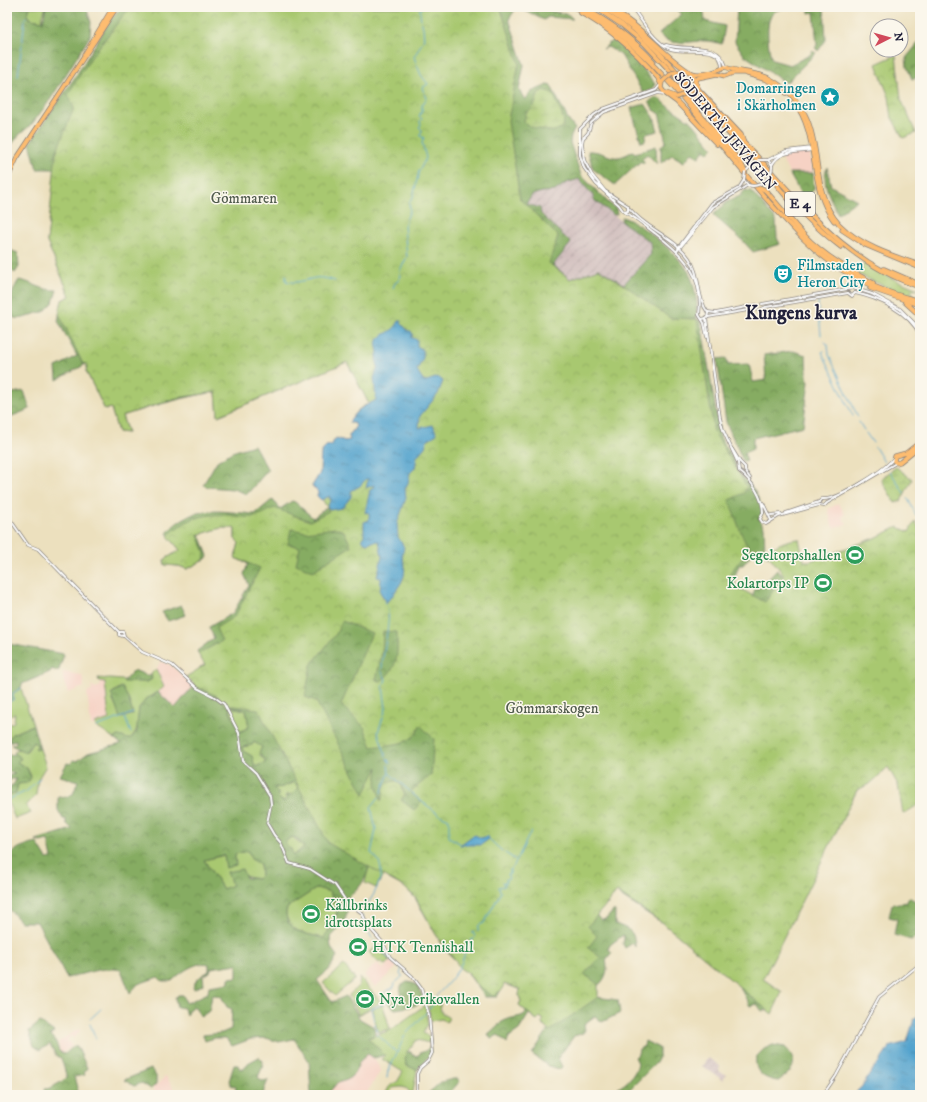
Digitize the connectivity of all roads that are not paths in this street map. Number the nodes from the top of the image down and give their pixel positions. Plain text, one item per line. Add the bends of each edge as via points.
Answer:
1 (113, 7) edge
2 (117, 7) edge
3 (568, 7) edge
4 (574, 7) edge
5 (581, 7) edge
6 (595, 7) edge
7 (603, 7) edge
8 (632, 7) edge
9 (105, 25) junction
10 (100, 27) junction
11 (94, 42) junction
12 (84, 56) junction
13 (724, 68) junction
14 (690, 73) junction
15 (722, 75) junction
16 (728, 75) junction
17 (662, 83) junction
18 (695, 84) junction
19 (783, 89) junction
20 (666, 94) junction
21 (584, 126) junction
22 (589, 130) junction
23 (581, 132) junction
24 (585, 135) junction
25 (811, 137) junction
26 (743, 145) junction
27 (807, 149) junction
28 (814, 149) junction
29 (758, 160) junction
30 (768, 160) junction
31 (772, 165) junction
32 (743, 171) junction
33 (771, 174) junction
34 (7, 180) edge
35 (744, 181) junction
36 (748, 185) junction
37 (757, 186) junction
38 (625, 205) junction
39 (629, 208) junction
40 (621, 209) junction
41 (626, 213) junction
42 (834, 238) junction
43 (679, 248) junction
44 (677, 251) junction
45 (862, 259) junction
46 (920, 266) edge
47 (854, 276) junction
48 (920, 286) edge
49 (849, 290) junction
50 (855, 292) junction
51 (892, 293) junction
52 (848, 294) junction
53 (903, 300) junction
54 (920, 301) edge
55 (762, 304) junction
56 (756, 305) junction
57 (920, 305) edge
58 (763, 308) junction
59 (757, 309) junction
60 (701, 311) junction
61 (707, 311) junction
62 (916, 312) dead end
63 (707, 318) junction
64 (702, 319) junction
65 (920, 329) edge
66 (920, 335) edge
67 (708, 342) junction
68 (728, 442) junction
69 (920, 442) edge
70 (920, 446) edge
71 (899, 455) junction
72 (894, 461) junction
73 (901, 461) junction
74 (742, 465) junction
75 (738, 468) junction
76 (744, 472) junction
77 (825, 500) junction
78 (827, 503) junction
79 (820, 504) junction
80 (763, 513) junction
81 (769, 514) junction
82 (7, 515) edge
83 (771, 520) junction
84 (920, 964) edge
85 (417, 1095) edge
86 (823, 1095) edge

1 - 10 main road
2 - 9 main road
3 - 17 highway via 612,32
4 - 32 highway, SÖDERTÄLJEVÄGEN / E 4 via 609,26 640,52
5 - 32 highway via 602,18 636,43 742,162
6 - 26 highway via 644,43
7 - 14 highway via 638,28
7 - 26 highway, SÖDERTÄLJEVÄGEN / E 4 via 650,43
8 - 13 street via 663,44 676,48 715,51 722,56
9 - 10 main road
9 - 11 main road
10 - 11 main road via 101,30
10 - 12 main road
11 - 12 main road
12 - 34 main road via 17,158
13 - 14 main road
13 - 15 main road
13 - 16 main road via 729,71
13 - 19 main road via 762,75
14 - 17 main road, bridge via 672,73
14 - 18 main road
15 - 16 main road
15 - 18 main road via 698,78
16 - 19 main road via 736,72 753,75
17 - 20 main road via 662,91
17 - 21 street via 656,90 603,109
18 - 20 main road, bridge via 689,92 677,97
18 - 26 highway via 740,135
19 - 25 main road via 801,112
19 - 28 main road via 806,115 812,130
20 - 22 street via 658,93 609,109 593,120
20 - 32 highway via 677,102
21 - 22 street
21 - 23 street via 580,129
22 - 24 street
23 - 24 street
23 - 40 street via 580,155 584,168
24 - 38 street via 582,149 586,167 605,191
25 - 27 street
25 - 28 main road
26 - 29 highway via 752,157
26 - 42 highway, SÖDERTÄLJEVÄGEN / E 4
27 - 28 street
27 - 30 street via 786,151
28 - 31 street via 787,153 775,159
28 - 46 main road via 821,197 834,219 847,234 859,242
29 - 30 street, bridge
29 - 32 street
30 - 31 street
31 - 33 street, bridge
32 - 35 street, bridge
32 - 47 highway, SÖDERTÄLJEVÄGEN / E 4 via 804,239 832,263
33 - 37 street, bridge via 766,181
33 - 45 highway via 790,199 828,237 853,256
35 - 36 street, bridge
35 - 43 street via 739,188 712,203
36 - 37 street, bridge
36 - 43 street via 713,206
37 - 51 highway via 765,190 802,233 824,253 851,272
38 - 39 street
38 - 40 street
39 - 41 street
39 - 43 street
40 - 41 street
41 - 44 street
42 - 45 highway, SÖDERTÄLJEVÄGEN / E 4
42 - 48 highway via 883,269
43 - 44 street
43 - 61 street via 695,269
44 - 60 street via 688,262 695,276
45 - 48 highway, SÖDERTÄLJEVÄGEN / E 4 via 891,276
47 - 51 highway, SÖDERTÄLJEVÄGEN / E 4
47 - 53 highway via 871,288
49 - 50 street via 853,288
49 - 52 street
49 - 55 street
50 - 52 street via 852,296
50 - 65 street via 872,294 900,309
50 - 66 street via 894,308
51 - 54 highway, SÖDERTÄLJEVÄGEN / E 4
52 - 58 street
53 - 57 highway
53 - 62 highway
55 - 56 street
55 - 58 street
56 - 59 street
56 - 61 street via 716,313
58 - 59 street
59 - 63 street
60 - 61 street
60 - 64 street via 699,315
61 - 63 street
63 - 64 street
63 - 67 street
64 - 67 street
67 - 68 street via 720,418
68 - 74 street
68 - 75 street
69 - 71 main road
70 - 73 main road
71 - 72 main road via 895,456
71 - 73 main road
72 - 73 main road
72 - 77 street via 850,489
72 - 78 street
74 - 75 street
74 - 76 street via 745,468
75 - 76 street
76 - 80 street via 759,497
76 - 81 street via 756,487
77 - 78 street
77 - 79 street via 822,499
78 - 79 street via 824,506
79 - 81 street via 778,515
79 - 83 street
80 - 81 street
80 - 83 street via 760,516 762,522 768,523
81 - 83 street
82 - 85 street via 28,545 37,548 119,632 119,635 124,636 142,652 172,665 197,688 222,702 239,733 243,761 256,773 270,796 268,823 274,836 281,843 288,862 310,869 333,884 346,901 362,914 390,957 418,983 424,994 429,1014 432,1052 428,1061 418,1071
84 - 86 street via 879,997

